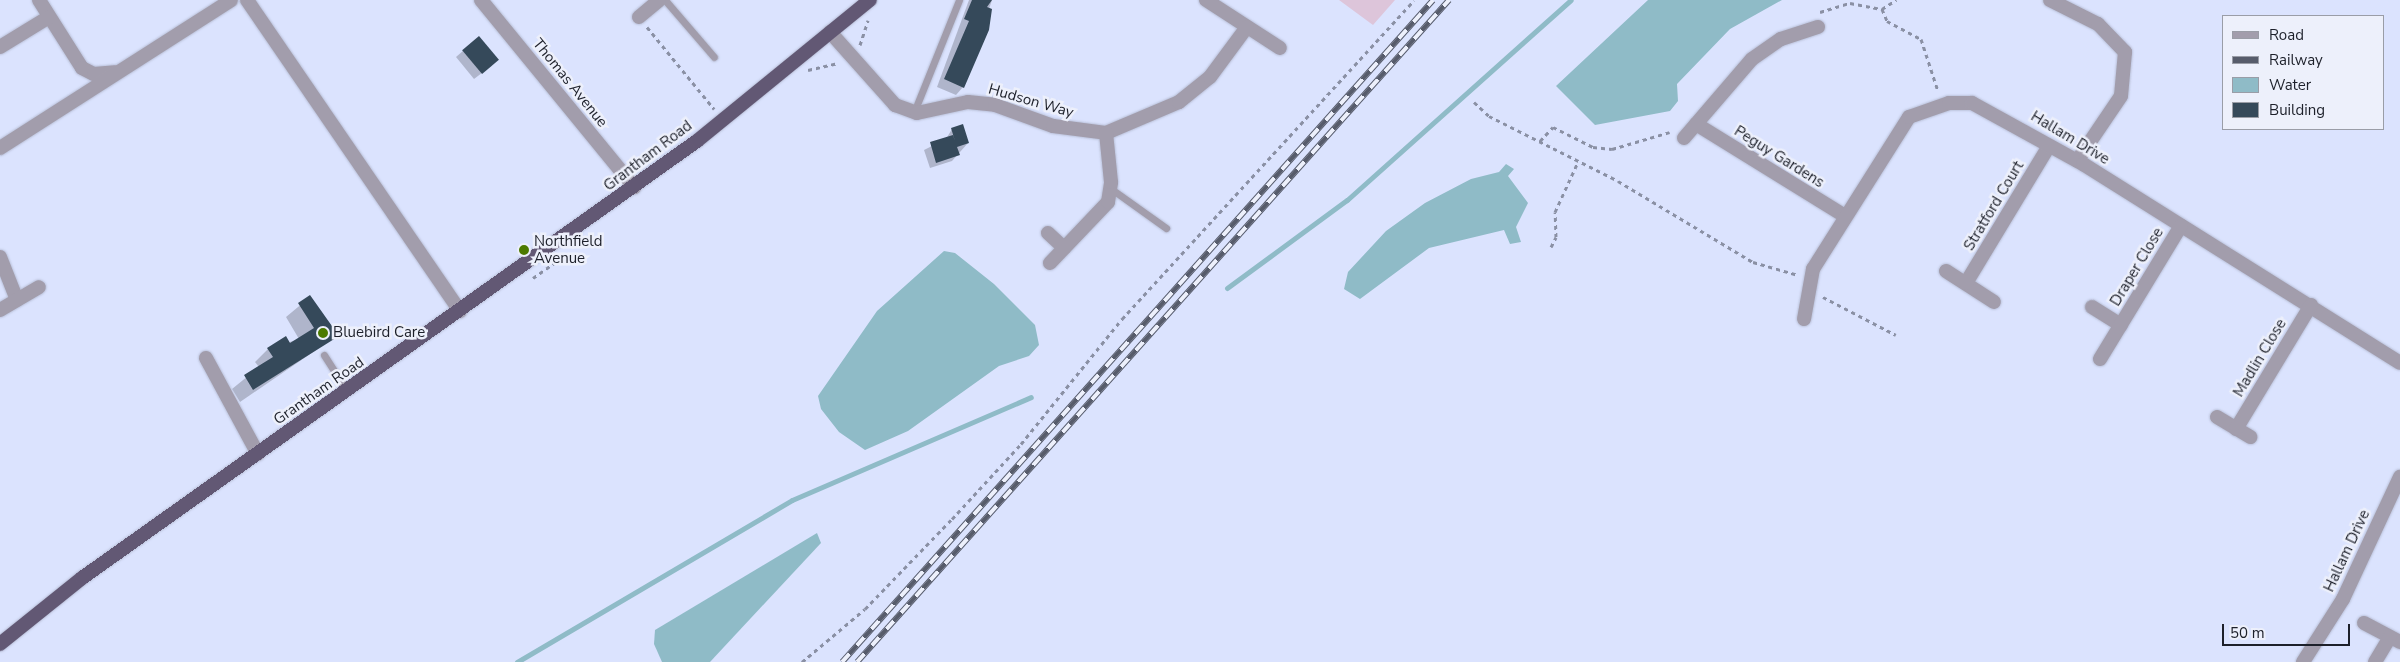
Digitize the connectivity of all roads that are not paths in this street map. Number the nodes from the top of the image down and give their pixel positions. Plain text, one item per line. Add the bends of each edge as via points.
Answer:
1 (39, 0) edge
2 (231, 0) edge
3 (247, 0) edge
4 (481, 0) edge
5 (659, 0) edge
6 (665, 0) edge
7 (870, 0) edge
8 (959, 0) edge
9 (1206, 0) edge
10 (2050, 0) edge
11 (638, 17) road end
12 (49, 18) junction
13 (1247, 27) junction
14 (1818, 27) dead end
15 (830, 32) junction
16 (0, 47) edge
17 (1280, 48) dead end
18 (714, 57) dead end
19 (123, 70) junction
20 (914, 112) junction
21 (1696, 124) junction
22 (1106, 133) junction
23 (1684, 138) dead end
24 (2049, 146) junction
25 (0, 148) edge
26 (2077, 161) junction
27 (634, 187) junction
28 (1110, 188) junction
29 (1845, 216) junction
30 (2181, 226) junction
31 (1166, 228) dead end
32 (1048, 233) dead end
33 (1064, 248) junction
34 (0, 257) edge
35 (1050, 263) dead end
36 (1946, 271) dead end
37 (1966, 283) junction
38 (39, 287) dead end
39 (17, 300) junction
40 (1994, 302) dead end
41 (2311, 305) junction
42 (2092, 308) dead end
43 (0, 310) edge
44 (460, 311) junction
45 (1804, 319) dead end
46 (2121, 325) junction
47 (324, 355) dead end
48 (206, 358) dead end
49 (2100, 359) dead end
50 (2400, 363) edge
51 (348, 391) junction
52 (2217, 417) dead end
53 (2236, 429) junction
54 (2250, 438) dead end
55 (258, 454) junction
56 (2400, 477) edge
57 (2364, 623) dead end
58 (2395, 640) edge
59 (0, 644) edge
60 (2303, 662) edge
61 (2375, 662) edge

1 - 12 street
2 - 19 street
3 - 44 street
4 - 27 street, Thomas Avenue
5 - 11 street
6 - 18 lane
7 - 15 highway, Grantham Road
8 - 20 lane
9 - 13 street
10 - 26 street via 2098,24 2126,52 2121,96
12 - 16 street
12 - 19 street via 82,68 107,75
13 - 17 street
13 - 22 street via 1210,77 1179,102
14 - 21 street via 1781,39 1752,59
15 - 20 street via 895,105
15 - 27 highway, Grantham Road via 723,120
19 - 25 street
20 - 22 street, Hudson Way via 968,102 995,105 1053,126
21 - 23 street
21 - 29 street, Peguy Gardens
22 - 28 street
24 - 26 street, Hallam Drive
24 - 29 street, Hallam Drive via 1984,106 1949,104 1909,117
24 - 37 street, Stratford Court
26 - 30 street, Hallam Drive
27 - 44 highway, Grantham Road
28 - 31 lane
28 - 33 street via 1108,202
29 - 45 street, Hallam Drive via 1811,277
30 - 41 street, Hallam Drive
30 - 46 street, Draper Close
32 - 33 street
33 - 35 street
34 - 39 street
36 - 37 street
37 - 40 street
38 - 39 street
39 - 43 street
41 - 50 street, Hallam Drive
41 - 53 street, Madlin Close
42 - 46 street, Draper Close
44 - 51 highway, Grantham Road
46 - 49 street, Draper Close
47 - 51 lane
48 - 55 street
51 - 55 highway, Grantham Road
52 - 53 street
53 - 54 street
55 - 59 highway, Grantham Road via 82,578
56 - 60 street, Hallam Drive via 2343,600
57 - 58 street
58 - 61 street

